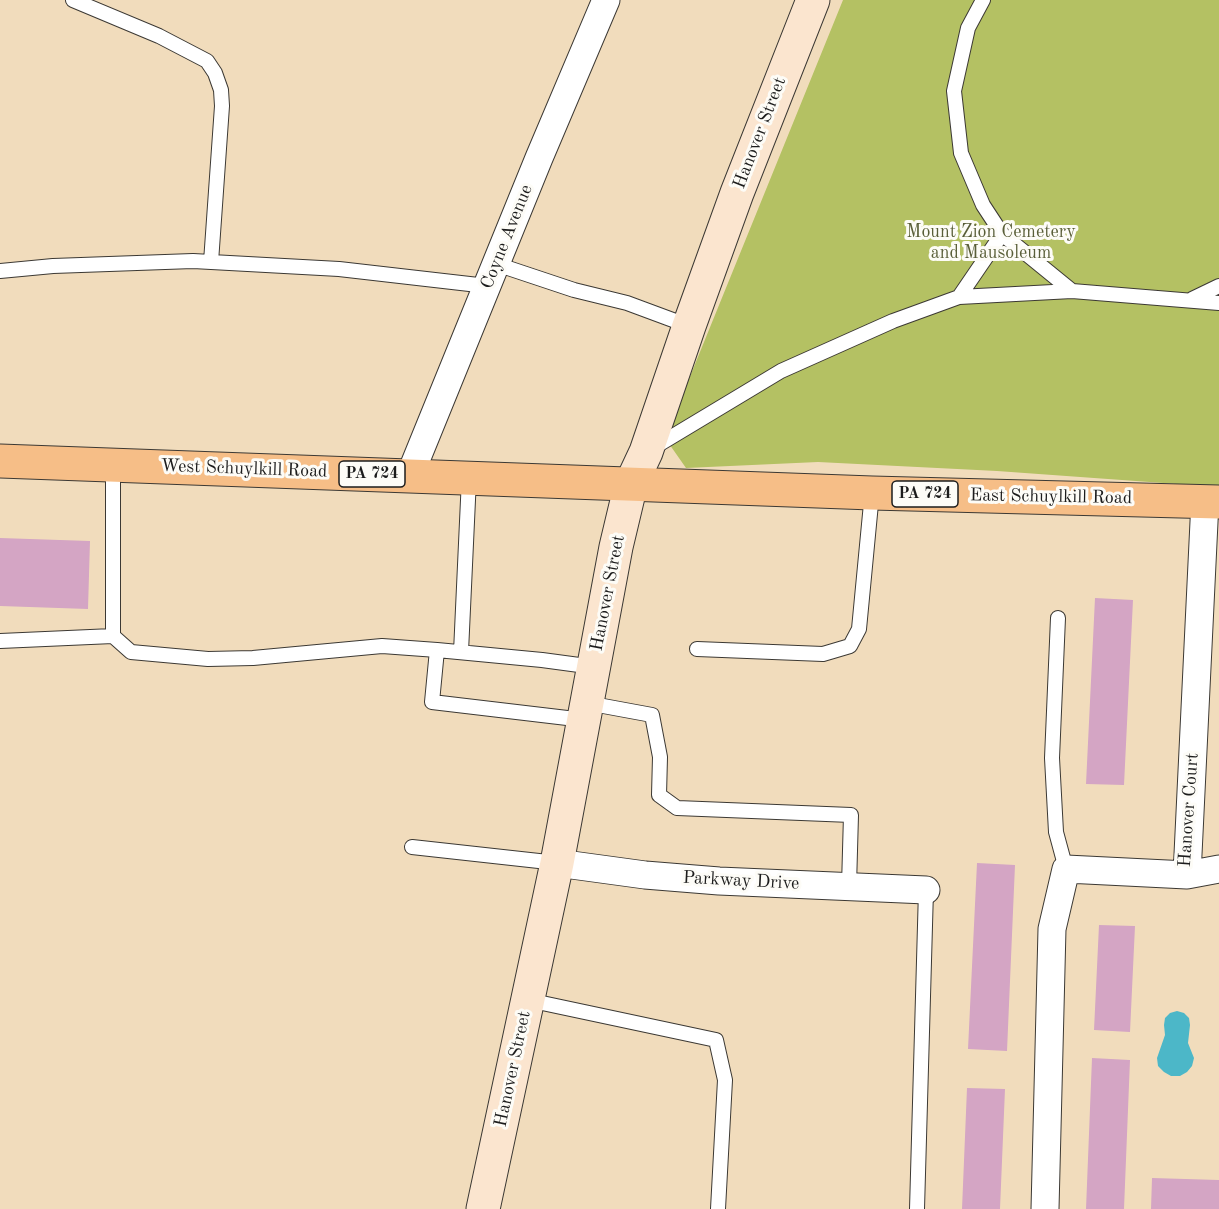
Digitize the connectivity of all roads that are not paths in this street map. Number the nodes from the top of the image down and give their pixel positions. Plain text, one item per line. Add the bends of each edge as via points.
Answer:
1 (73, 0) edge
2 (606, 0) edge
3 (813, 0) edge
4 (983, 0) edge
5 (1002, 234) junction
6 (211, 262) junction
7 (0, 271) edge
8 (491, 275) junction
9 (1219, 286) edge
10 (1072, 291) junction
11 (959, 297) junction
12 (1192, 299) junction
13 (1219, 303) edge
14 (689, 326) junction
15 (646, 452) junction
16 (0, 461) edge
17 (113, 465) junction
18 (410, 475) junction
19 (469, 478) junction
20 (631, 484) junction
21 (872, 493) junction
22 (1212, 502) edge
23 (1058, 618) dead end
24 (113, 636) junction
25 (0, 641) edge
26 (697, 649) dead end
27 (437, 650) junction
28 (461, 652) junction
29 (594, 667) junction
30 (585, 711) junction
31 (412, 847) dead end
32 (557, 863) junction
33 (1219, 868) edge
34 (1066, 869) junction
35 (1187, 875) junction
36 (849, 886) junction
37 (926, 890) joint
38 (528, 1000) junction
39 (483, 1209) edge
40 (718, 1209) edge
41 (917, 1209) edge
42 (1045, 1209) edge

1 - 6 lane via 159,36 207,61 215,73 222,105
2 - 8 street, Coyne Avenue
3 - 14 main road, Hanover Street
4 - 5 lane via 968,28 954,91 961,153 983,205
5 - 10 lane
5 - 11 lane
6 - 7 lane
6 - 8 lane
8 - 14 lane via 627,303
8 - 18 street, Coyne Avenue
9 - 12 lane
10 - 11 lane
10 - 12 lane
11 - 15 lane via 893,321 781,371
12 - 13 lane
14 - 15 main road, Hanover Street
15 - 20 main road, Hanover Street
16 - 17 main road, West Schuylkill Road / PA 724
17 - 18 main road, West Schuylkill Road / PA 724
17 - 24 lane
18 - 19 main road, West Schuylkill Road / PA 724
19 - 20 main road, West Schuylkill Road / PA 724
19 - 28 lane
20 - 21 main road, East Schuylkill Road / PA 724
20 - 29 main road, Hanover Street
21 - 22 main road, East Schuylkill Road / PA 724
21 - 26 lane via 859,629 850,646 823,654
22 - 35 street, Hanover Court
23 - 34 lane via 1052,758 1056,832
24 - 25 lane
24 - 27 lane via 131,652 208,659 382,646
27 - 28 lane
27 - 30 lane via 432,702
28 - 29 lane
29 - 30 main road, Hanover Street
30 - 32 main road, Hanover Street
30 - 36 lane via 652,715 660,756 659,795 677,808 851,815
31 - 32 lane
32 - 36 street, Parkway Drive via 645,875
32 - 38 main road, Hanover Street
33 - 35 street
34 - 35 street, Hanover Court
34 - 42 street via 1052,928
36 - 37 street, Parkway Drive
37 - 41 lane
38 - 39 main road, Hanover Street
38 - 40 lane via 716,1040 725,1080

